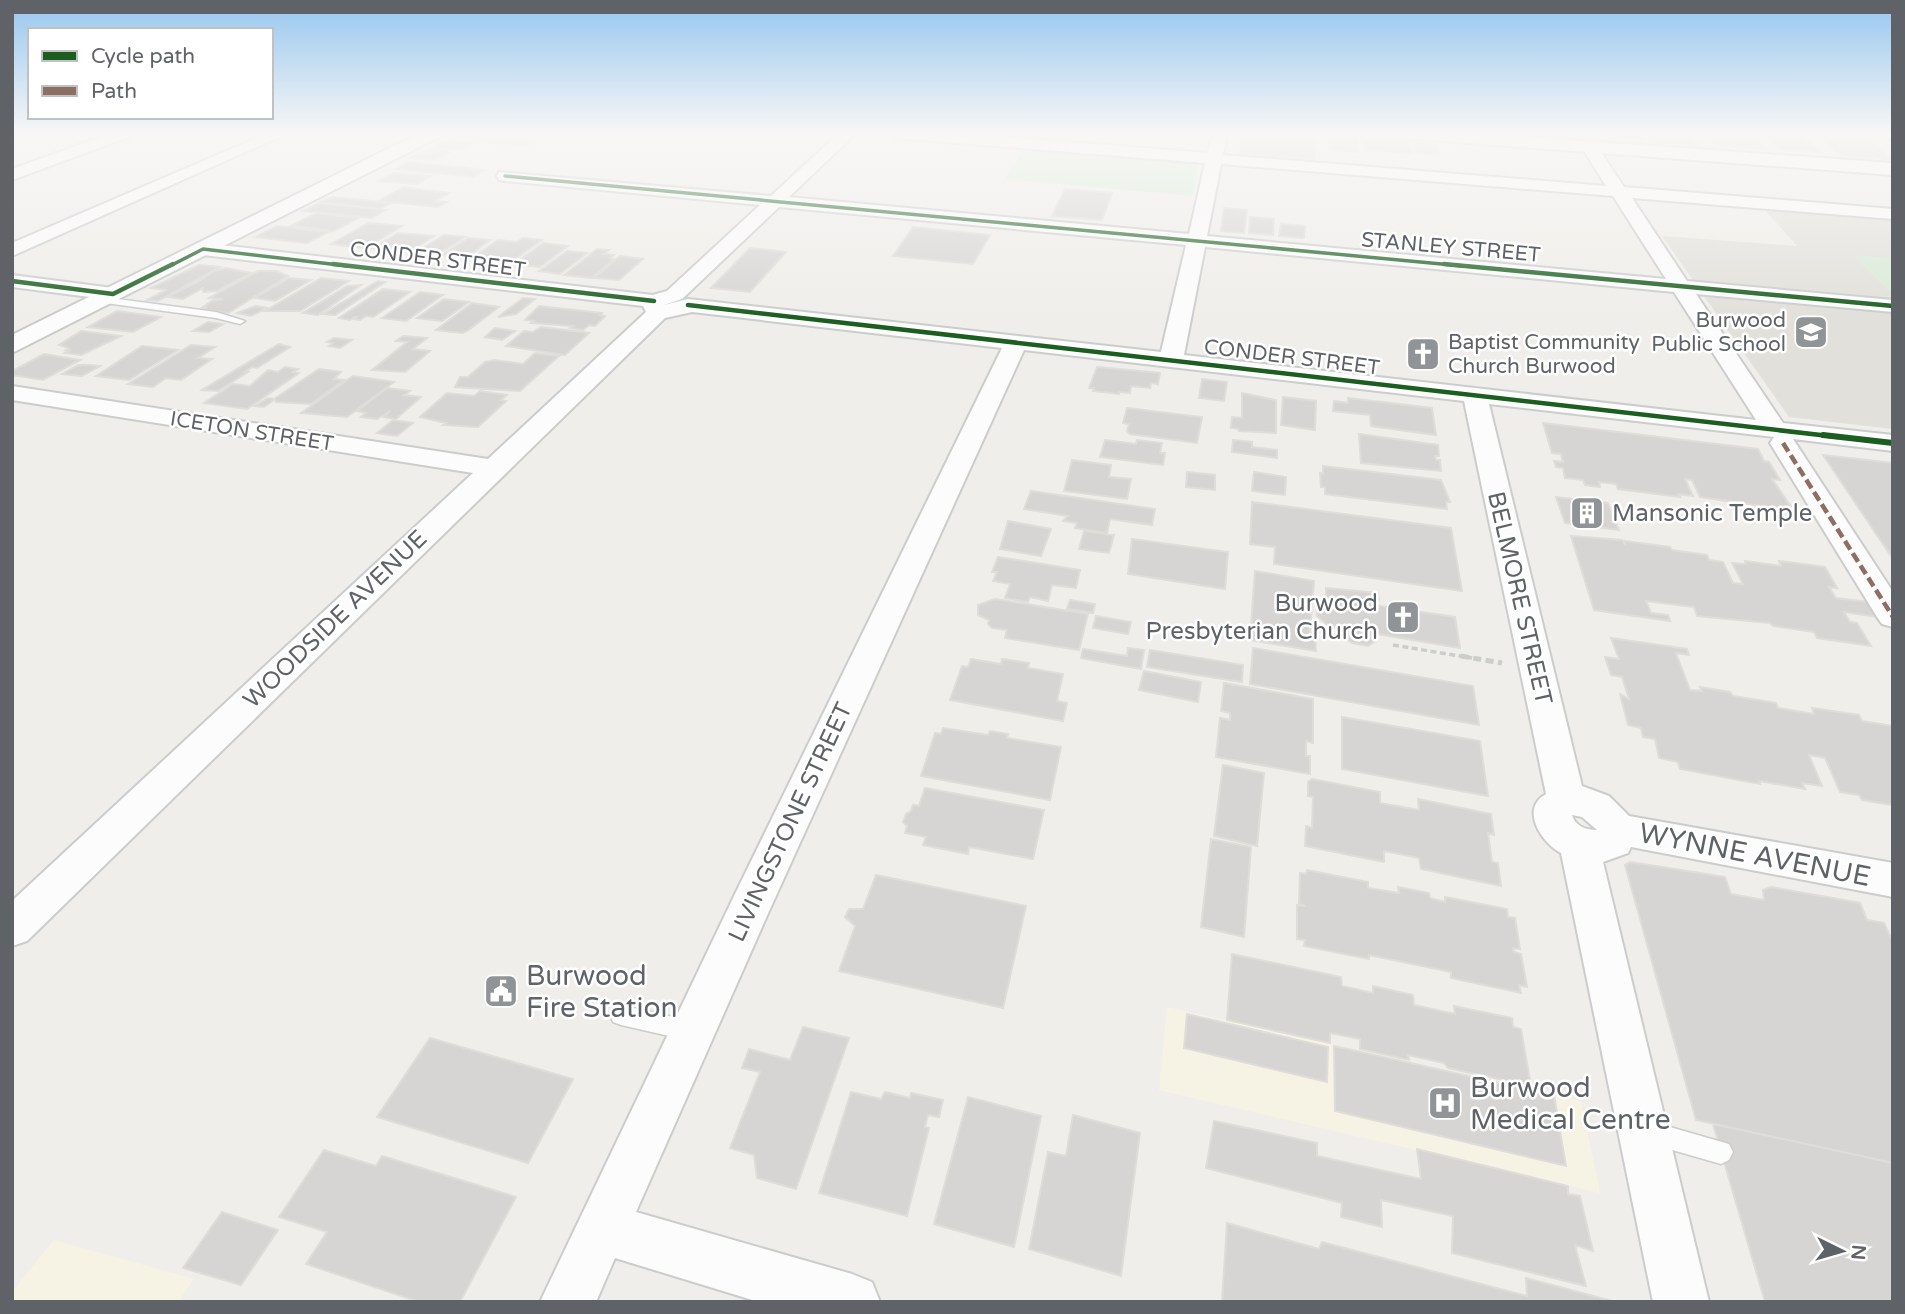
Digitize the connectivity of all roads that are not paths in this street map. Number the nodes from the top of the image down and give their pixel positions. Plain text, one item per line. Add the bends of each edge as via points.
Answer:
1 (140, 194) edge
2 (312, 194) edge
3 (703, 194) edge
4 (782, 194) edge
5 (1207, 194) edge
6 (1621, 194) edge
7 (1659, 194) edge
8 (775, 201) junction
9 (1893, 214) edge
10 (1197, 242) junction
11 (12, 250) edge
12 (202, 250) junction
13 (12, 281) edge
14 (1679, 286) junction
15 (107, 297) junction
16 (669, 303) junction
17 (1893, 306) edge
18 (240, 321) dead end
19 (1016, 343) junction
20 (12, 345) edge
21 (1171, 360) junction
22 (12, 393) edge
23 (1475, 395) junction
24 (1779, 436) junction
25 (1893, 443) edge
26 (492, 468) junction
27 (1893, 617) edge
28 (1598, 836) junction
29 (1893, 880) edge
30 (12, 928) edge
31 (621, 1015) dead end
32 (693, 1031) junction
33 (1643, 1132) junction
34 (1721, 1152) dead end
35 (602, 1228) junction
36 (568, 1302) edge
37 (852, 1302) edge
38 (1681, 1302) edge

1 - 11 street
2 - 12 street
3 - 8 street, STANLEY STREET
4 - 8 street, WOODSIDE AVENUE
5 - 10 street
6 - 14 street
7 - 9 street
8 - 10 street, STANLEY STREET
8 - 16 street, WOODSIDE AVENUE
10 - 14 street, STANLEY STREET
10 - 21 street
12 - 15 street
12 - 16 street, CONDER STREET
13 - 15 street
14 - 17 street, STANLEY STREET
14 - 24 street
15 - 18 lane
15 - 20 street
16 - 19 street, CONDER STREET
16 - 26 street, WOODSIDE AVENUE
19 - 21 street, CONDER STREET
19 - 32 street, LIVINGSTONE STREET
21 - 23 street, CONDER STREET
22 - 26 street, ICETON STREET
23 - 24 street, CONDER STREET
23 - 28 street, BELMORE STREET via 1566,800 1553,808 1554,823 1559,831
24 - 25 street, CONDER STREET
24 - 27 street
26 - 30 street, WOODSIDE AVENUE
28 - 29 street, WYNNE AVENUE
28 - 33 street
31 - 32 lane
32 - 35 street, LIVINGSTONE STREET
33 - 34 lane
33 - 38 street
35 - 36 street, LIVINGSTONE STREET
35 - 37 street

